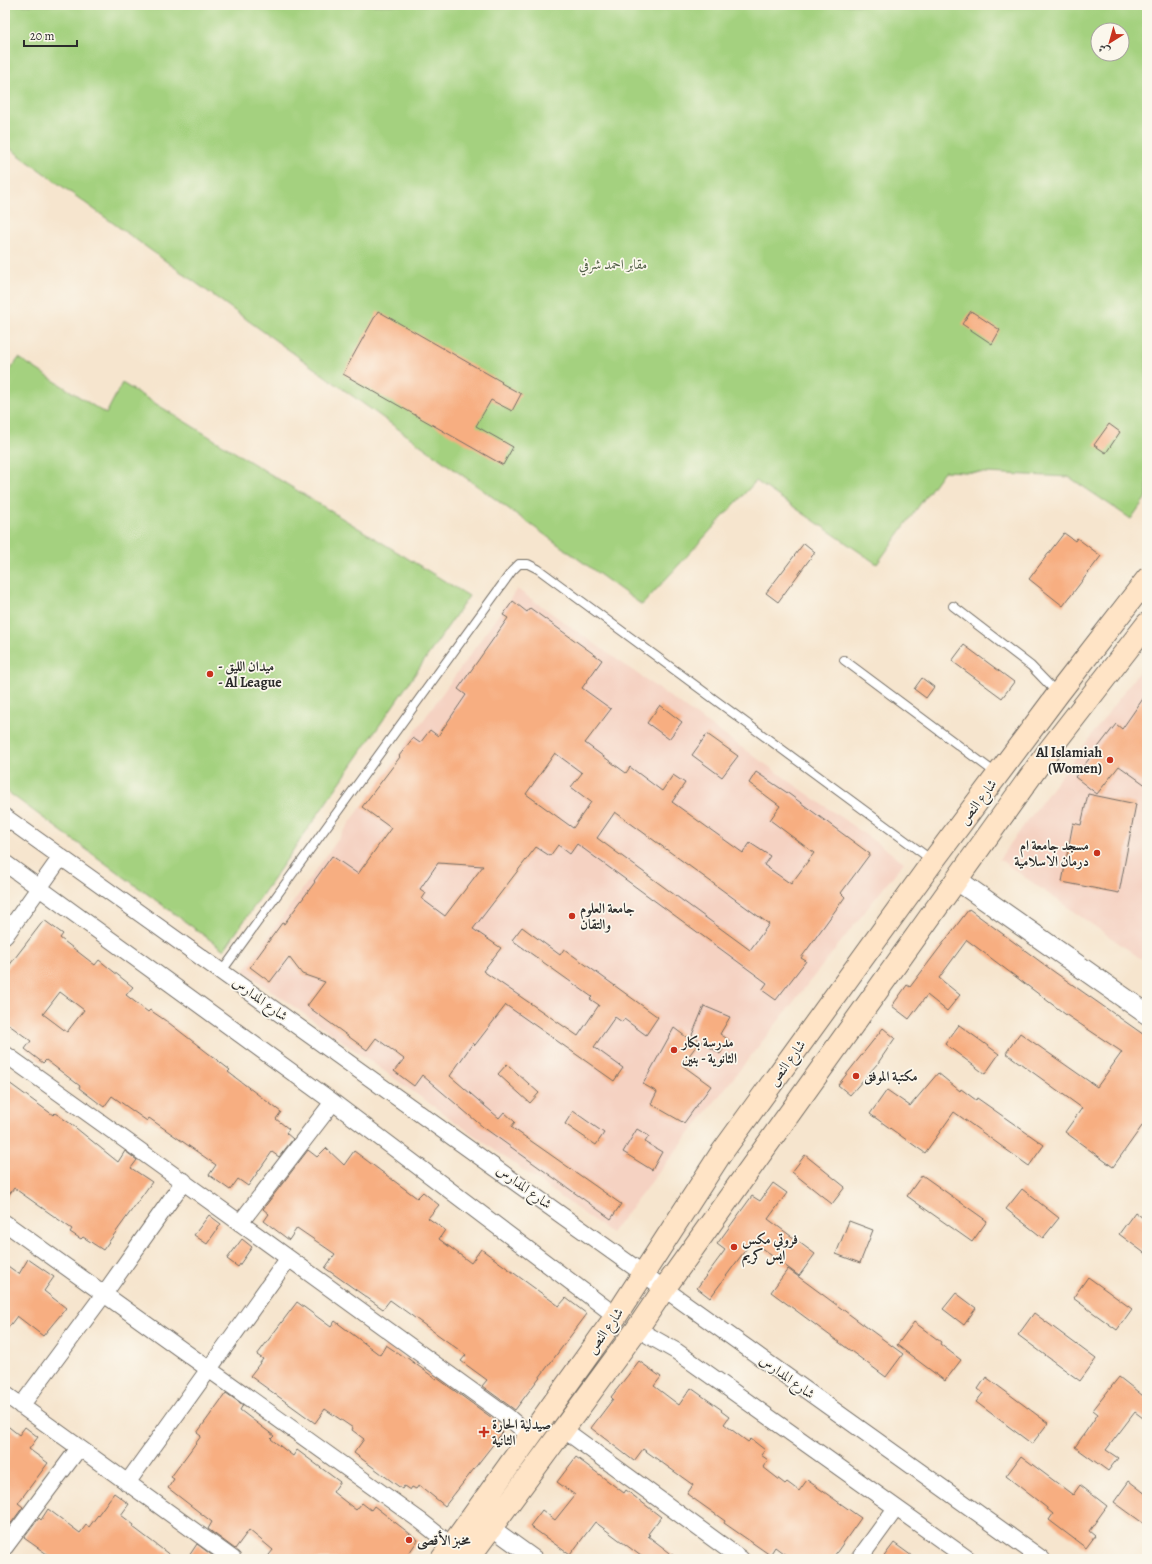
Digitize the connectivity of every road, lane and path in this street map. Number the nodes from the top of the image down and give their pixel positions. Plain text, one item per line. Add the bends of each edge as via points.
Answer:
1 (1147, 579) edge
2 (953, 606) dead end
3 (1147, 624) edge
4 (844, 660) dead end
5 (1058, 694) junction
6 (998, 775) junction
7 (5, 816) edge
8 (61, 856) junction
9 (933, 861) junction
10 (5, 863) edge
11 (957, 880) junction
12 (39, 887) junction
13 (5, 936) edge
14 (222, 971) junction
15 (1147, 1014) edge
16 (5, 1054) edge
17 (333, 1102) junction
18 (184, 1181) junction
19 (5, 1223) edge
20 (240, 1223) junction
21 (288, 1259) junction
22 (644, 1274) junction
23 (664, 1289) junction
24 (104, 1294) junction
25 (616, 1316) junction
26 (637, 1329) junction
27 (209, 1370) junction
28 (5, 1394) edge
29 (21, 1406) junction
30 (563, 1429) junction
31 (530, 1436) junction
32 (79, 1448) junction
33 (127, 1483) junction
34 (896, 1508) junction
35 (492, 1527) junction
36 (5, 1547) edge
37 (454, 1555) edge
38 (233, 1559) edge
39 (535, 1559) edge
40 (741, 1559) edge
41 (859, 1559) edge
42 (968, 1559) edge
43 (1042, 1559) edge

1 - 5 main road, شارع النص
2 - 5 lane via 1031,666
3 - 11 main road, شارع النص via 1050,749
4 - 6 lane
5 - 6 main road, شارع النص
6 - 9 main road, شارع النص
7 - 8 street, شارع المدارس
8 - 12 street
8 - 14 street, شارع المدارس
9 - 14 lane via 538,569 528,564 519,564
9 - 22 main road, شارع النص via 720,1155
10 - 12 street
11 - 15 street
11 - 23 main road, شارع النص
12 - 13 street
12 - 17 street
14 - 22 street, شارع المدارس
16 - 18 street
17 - 20 street
17 - 25 street
18 - 20 street
18 - 24 street
19 - 24 street
20 - 21 street
21 - 27 street
21 - 31 street via 508,1417
22 - 23 street, شارع المدارس
22 - 25 main road, شارع النص
23 - 26 main road, شارع النص
23 - 43 street, شارع المدارس
24 - 27 street
24 - 29 street
25 - 31 main road, شارع النص
26 - 30 main road, شارع النص
26 - 34 street via 676,1351
27 - 33 street
27 - 37 street via 422,1522
28 - 29 street
29 - 32 street
30 - 35 main road, شارع النص
30 - 40 street
31 - 37 main road, شارع النص
32 - 33 street
32 - 36 street
33 - 38 street
34 - 41 street
34 - 42 street
35 - 37 main road, شارع النص
35 - 39 street

